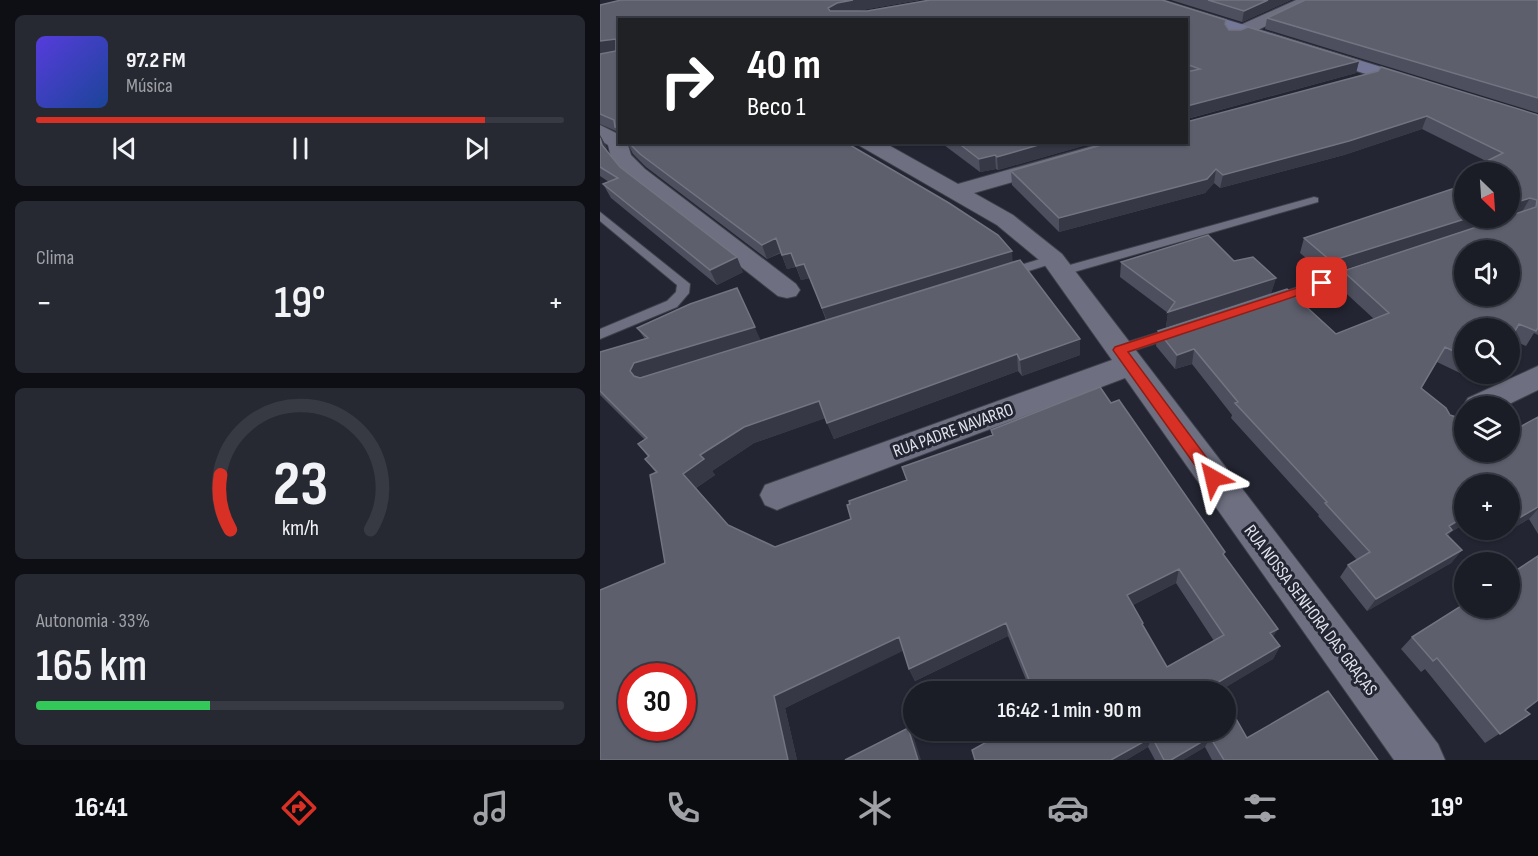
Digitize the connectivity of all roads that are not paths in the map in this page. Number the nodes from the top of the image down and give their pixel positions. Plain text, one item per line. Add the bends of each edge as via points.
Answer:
1 (1147, 0) edge
2 (1309, 0) edge
3 (1129, 3) edge
4 (1175, 18) edge
5 (1188, 21) edge
6 (1239, 33) junction
7 (1367, 77) junction
8 (1344, 83) edge
9 (600, 131) edge
10 (870, 144) edge
11 (1124, 144) edge
12 (954, 192) junction
13 (1314, 200) dead end
14 (600, 215) edge
15 (1058, 265) junction
16 (1366, 268) edge
17 (997, 278) edge
18 (787, 290) dead end
19 (1254, 306) edge
20 (1187, 328) edge
21 (600, 334) edge
22 (1124, 357) junction
23 (1538, 377) edge
24 (1500, 396) edge
25 (777, 495) dead end
26 (1422, 760) edge

1 - 6 main road
2 - 6 street
3 - 4 main road
5 - 6 main road
6 - 7 main road
6 - 7 main road via 1437,95
7 - 8 street
9 - 18 street via 617,142 621,157 637,174
10 - 12 street, RUA NOSSA SENHORA DAS GRAÇAS
11 - 12 street
12 - 15 street, RUA NOSSA SENHORA DAS GRAÇAS via 1005,220
13 - 15 lane
14 - 21 lane via 684,284 672,304
15 - 17 lane
15 - 22 street, RUA NOSSA SENHORA DAS GRAÇAS
16 - 19 lane
20 - 22 lane
22 - 25 street, RUA PADRE NAVARRO
22 - 26 street, RUA NOSSA SENHORA DAS GRAÇAS
23 - 24 street

